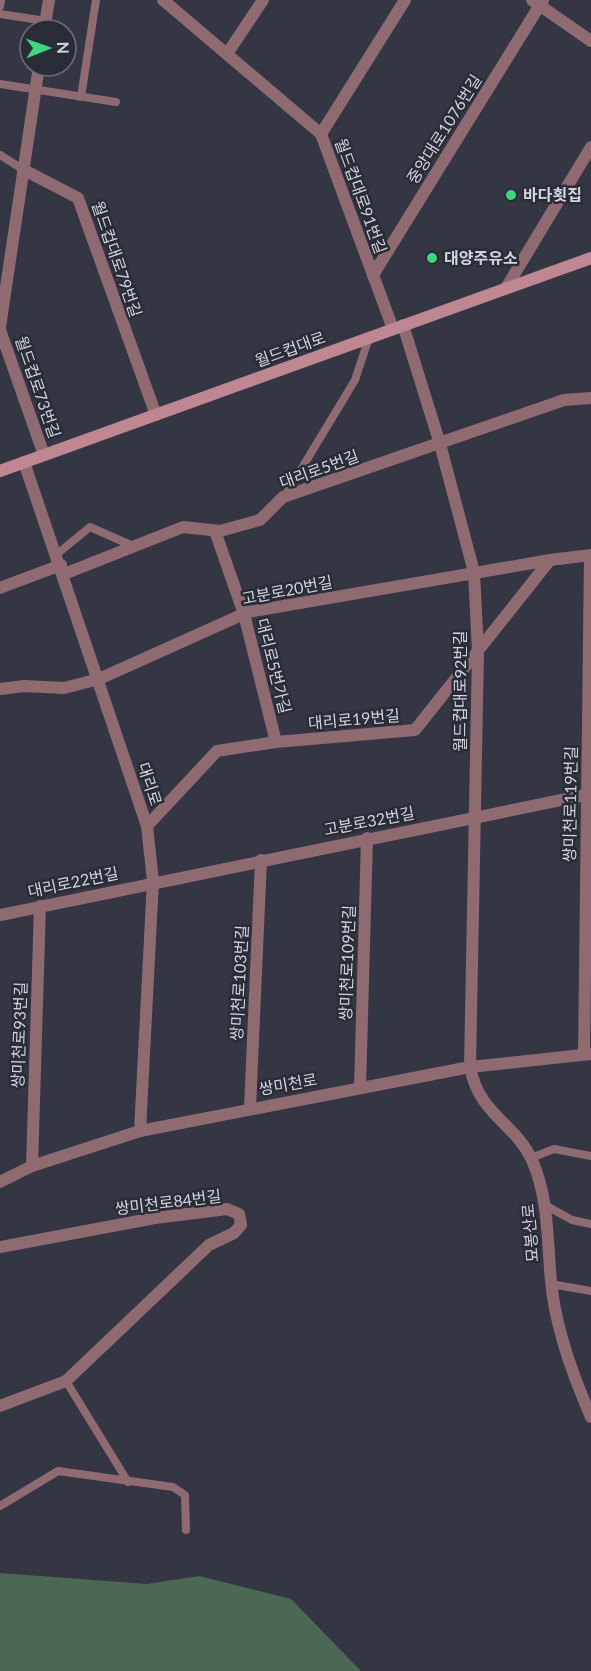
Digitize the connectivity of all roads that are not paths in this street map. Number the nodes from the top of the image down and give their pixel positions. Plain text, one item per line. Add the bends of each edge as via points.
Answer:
1 (1, 0) edge
2 (49, 0) edge
3 (96, 0) edge
4 (163, 0) edge
5 (263, 0) edge
6 (405, 0) edge
7 (538, 2) edge
8 (0, 6) edge
9 (0, 14) edge
10 (18, 18) edge
11 (46, 18) edge
12 (591, 40) edge
13 (227, 54) junction
14 (37, 78) edge
15 (0, 84) edge
16 (36, 89) junction
17 (81, 97) junction
18 (116, 102) dead end
19 (321, 134) junction
20 (591, 147) edge
21 (0, 155) edge
22 (24, 170) junction
23 (591, 258) edge
24 (373, 275) junction
25 (506, 288) junction
26 (398, 327) junction
27 (0, 328) edge
28 (369, 338) junction
29 (591, 398) edge
30 (156, 415) junction
31 (440, 444) junction
32 (44, 455) junction
33 (24, 462) junction
34 (0, 471) edge
35 (285, 497) junction
36 (216, 531) junction
37 (133, 546) junction
38 (590, 555) edge
39 (550, 560) junction
40 (60, 564) junction
41 (474, 572) junction
42 (0, 588) edge
43 (244, 614) junction
44 (478, 652) junction
45 (99, 679) junction
46 (0, 689) edge
47 (276, 742) junction
48 (589, 794) edge
49 (476, 816) junction
50 (147, 826) junction
51 (367, 838) junction
52 (261, 860) junction
53 (153, 881) junction
54 (40, 906) junction
55 (0, 915) edge
56 (587, 1054) edge
57 (470, 1067) junction
58 (360, 1088) junction
59 (250, 1108) junction
60 (140, 1131) junction
61 (591, 1156) edge
62 (531, 1158) junction
63 (32, 1166) junction
64 (0, 1182) edge
65 (545, 1205) junction
66 (591, 1224) edge
67 (0, 1247) edge
68 (551, 1284) junction
69 (591, 1291) edge
70 (66, 1381) junction
71 (0, 1406) edge
72 (590, 1414) edge
73 (128, 1482) junction
74 (0, 1506) edge
75 (186, 1530) dead end

1 - 8 lane
2 - 11 street
3 - 17 lane
4 - 13 street, 월드컵대로91번길
5 - 13 street
6 - 19 street
7 - 12 street
7 - 24 street, 중앙대로1076번길
9 - 10 lane
13 - 19 street, 월드컵대로91번길
14 - 16 street, 월드컵로73번길
15 - 16 lane
16 - 17 lane
16 - 22 street, 월드컵로73번길
17 - 18 lane
19 - 24 street, 월드컵대로91번길
20 - 25 street
21 - 22 lane, 월드컵대로79번길
22 - 27 street, 월드컵로73번길
22 - 30 street, 월드컵대로79번길 via 78,198
23 - 25 main road, 월드컵대로
24 - 26 street, 월드컵대로91번길
25 - 26 main road, 월드컵대로
26 - 28 main road, 월드컵대로
26 - 31 street, 월드컵대로92번길
27 - 32 street, 월드컵로73번길
28 - 30 main road, 월드컵대로
28 - 35 lane via 354,380
29 - 31 street, 대리로5번길 via 564,400
30 - 32 main road, 월드컵대로
31 - 35 street, 대리로5번길
31 - 41 street, 월드컵대로92번길
32 - 33 main road, 월드컵대로
33 - 34 main road, 월드컵대로
33 - 40 street, 대리로
35 - 36 street, 대리로5번길 via 260,520
36 - 37 street, 대리로5번길 via 183,527
36 - 43 street, 대리로5번가길
37 - 40 street, 대리로5번길
37 - 40 lane via 90,526
38 - 39 street, 고분로20번길
38 - 48 street, 쌍미천로119번길
39 - 41 street, 고분로20번길
39 - 44 street, 대리로19번길
40 - 42 street, 대리로5번길
40 - 45 street, 대리로
41 - 43 street, 고분로20번길
41 - 44 street, 월드컵대로92번길
43 - 45 street, 고분로20번길
43 - 47 street, 대리로5번가길
44 - 47 street, 대리로19번길 via 415,730
44 - 49 street, 월드컵대로92번길
45 - 46 street, 고분로20번길 via 64,688
45 - 50 street, 대리로
47 - 50 street, 대리로19번길 via 217,751
48 - 49 street, 고분로32번길
48 - 56 street, 쌍미천로119번길
49 - 51 street, 고분로32번길
49 - 57 street, 월드컵대로92번길
50 - 53 street, 대리로
51 - 52 street, 고분로32번길
51 - 58 street, 쌍미천로109번길
52 - 53 street, 고분로32번길
52 - 59 street, 쌍미천로103번길
53 - 54 street, 대리로22번길
53 - 60 street, 대리로
54 - 55 street, 대리로22번길
54 - 63 street, 쌍미천로93번길
56 - 57 street, 쌍미천로
57 - 58 street, 쌍미천로
57 - 62 street, 묘봉산로 via 474,1086 489,1110
58 - 59 street, 쌍미천로
59 - 60 street, 쌍미천로
60 - 63 street, 쌍미천로
61 - 62 lane via 554,1149
62 - 65 street, 묘봉산로
63 - 64 street, 쌍미천로
65 - 66 lane via 572,1220
65 - 68 street, 묘봉산로
67 - 70 street, 쌍미천로84번길 via 154,1218 227,1209 239,1214 241,1225 234,1233 209,1245
68 - 69 lane
68 - 72 street, 묘봉산로 via 567,1357
70 - 71 street, 쌍미천로84번길
70 - 73 lane
73 - 74 lane via 58,1471
73 - 75 lane via 173,1487 185,1495

